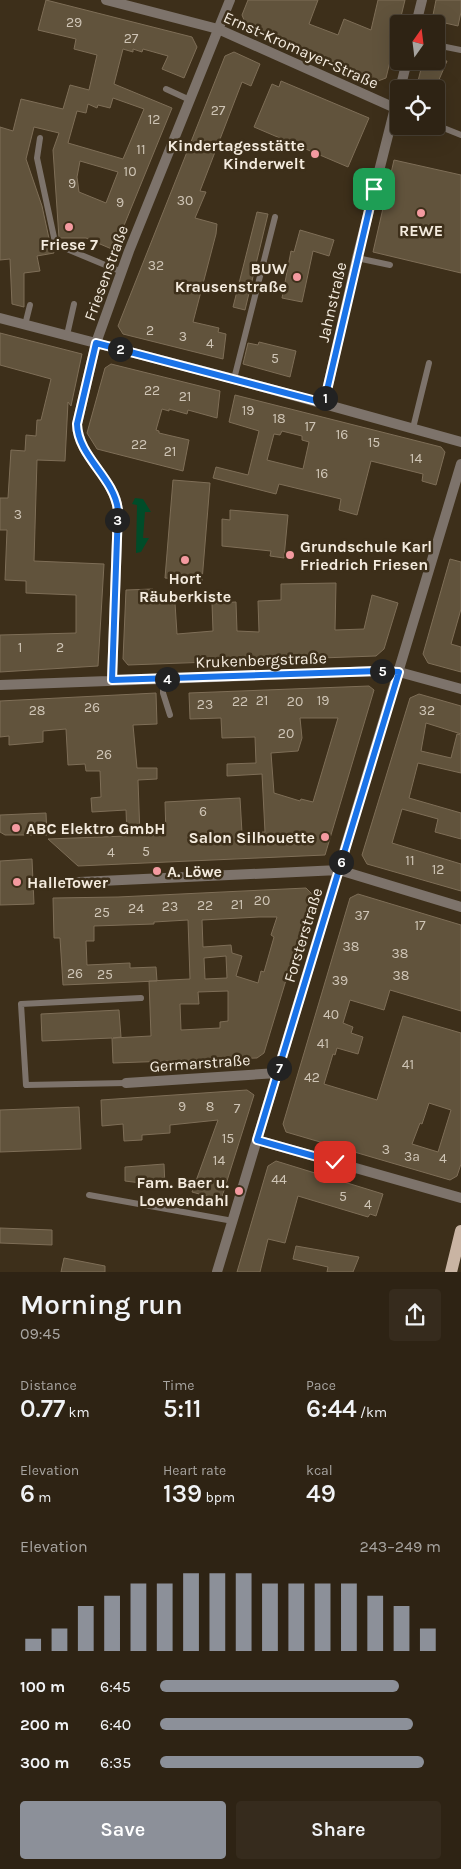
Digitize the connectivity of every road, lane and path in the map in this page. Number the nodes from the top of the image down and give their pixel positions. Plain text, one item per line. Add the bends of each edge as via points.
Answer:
1 (106, 0) edge
2 (230, 0) edge
3 (422, 0) edge
4 (418, 15) edge
5 (218, 29) junction
6 (445, 47) edge
7 (461, 50) edge
8 (166, 89) dead end
9 (190, 100) junction
10 (390, 105) edge
11 (445, 129) edge
12 (390, 134) edge
13 (461, 135) edge
14 (40, 138) dead end
15 (276, 216) dead end
16 (357, 258) junction
17 (390, 265) dead end
18 (122, 272) junction
19 (74, 304) dead end
20 (30, 305) dead end
21 (0, 318) edge
22 (25, 324) junction
23 (67, 335) junction
24 (96, 343) junction
25 (429, 364) dead end
26 (234, 379) junction
27 (324, 403) junction
28 (413, 428) junction
29 (461, 442) edge
30 (461, 464) edge
31 (399, 672) junction
32 (163, 679) junction
33 (112, 680) junction
34 (0, 685) edge
35 (461, 689) edge
36 (170, 714) dead end
37 (339, 870) junction
38 (79, 882) dead end
39 (461, 907) edge
40 (141, 998) dead end
41 (277, 1073) junction
42 (126, 1083) joint
43 (257, 1140) junction
44 (89, 1195) dead end
45 (461, 1198) edge
46 (233, 1221) junction
47 (461, 1232) edge
48 (217, 1272) edge
49 (451, 1272) edge

1 - 5 street, Ernst-Kromayer-Straße
2 - 5 street, Friesenstraße
3 - 4 street
5 - 9 street, Friesenstraße
5 - 10 street, Ernst-Kromayer-Straße
6 - 7 lane
8 - 9 lane
9 - 18 street, Friesenstraße
11 - 13 lane
12 - 16 street, Jahnstraße
14 - 18 lane via 37,158 55,242
15 - 26 lane
16 - 17 lane
16 - 27 street, Jahnstraße
18 - 24 street, Friesenstraße
19 - 23 lane
20 - 22 lane
21 - 22 street
22 - 23 street
23 - 24 street
24 - 26 street
24 - 33 street, Friesenstraße via 77,424 81,443 117,499
25 - 28 lane
26 - 27 street
27 - 28 street
28 - 29 street
30 - 31 street, Forsterstraße
31 - 32 street, Krukenbergstraße
31 - 35 street, Krukenbergstraße
31 - 37 street, Forsterstraße
32 - 33 street, Krukenbergstraße
32 - 36 lane via 163,693
33 - 34 street, Krukenbergstraße
37 - 38 street
37 - 39 street
37 - 41 street, Forsterstraße
40 - 42 lane via 21,1004 26,1085
41 - 42 street, Germarstraße
41 - 43 street, Forsterstraße
43 - 45 street
43 - 46 street, Forsterstraße
44 - 46 lane
46 - 48 street, Forsterstraße
47 - 49 main road

